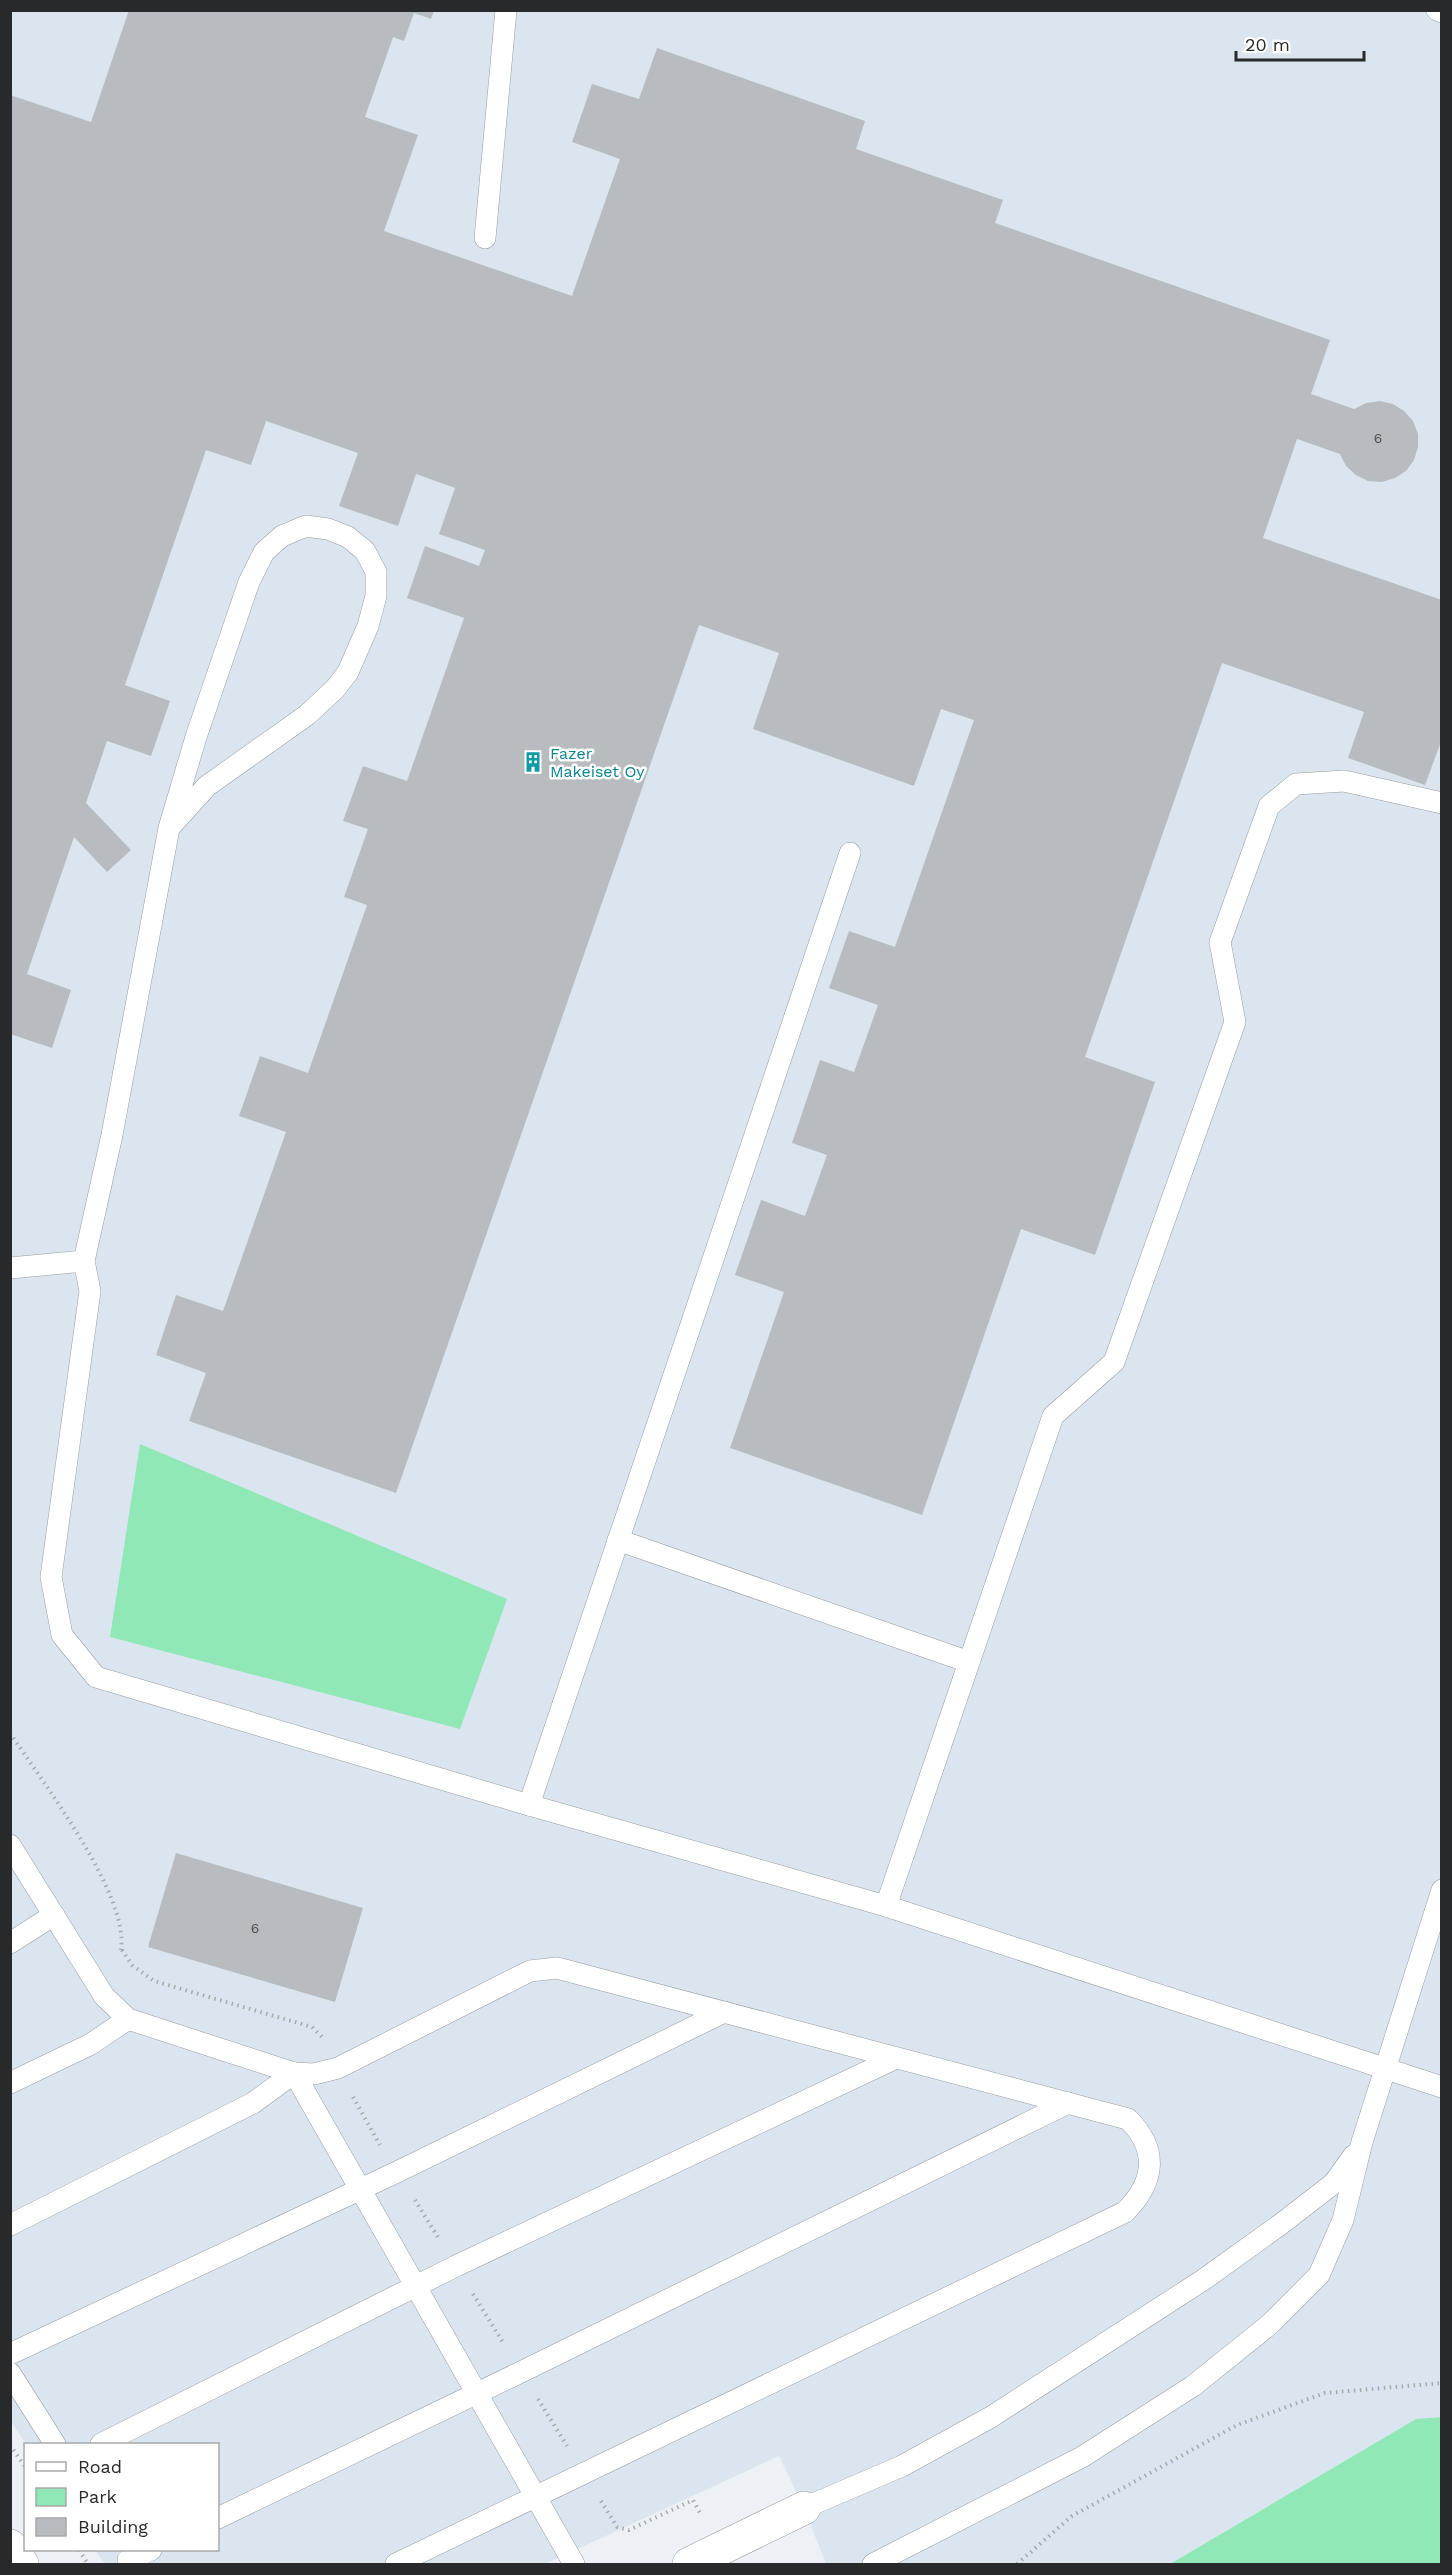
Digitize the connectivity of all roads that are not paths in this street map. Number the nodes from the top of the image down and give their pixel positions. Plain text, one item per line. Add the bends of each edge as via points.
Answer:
1 (506, 10) edge
2 (1437, 10) edge
3 (1442, 12) edge
4 (485, 238) dead end
5 (1442, 803) edge
6 (169, 828) junction
7 (850, 853) dead end
8 (84, 1261) junction
9 (10, 1268) edge
10 (618, 1540) junction
11 (969, 1662) junction
12 (529, 1805) junction
13 (10, 1845) edge
14 (1442, 1890) edge
15 (886, 1906) junction
16 (54, 1916) junction
17 (10, 1943) edge
18 (724, 2012) junction
19 (128, 2019) junction
20 (896, 2058) junction
21 (1387, 2068) junction
22 (294, 2073) junction
23 (10, 2083) edge
24 (1442, 2087) edge
25 (1068, 2103) junction
26 (1362, 2142) junction
27 (359, 2188) junction
28 (10, 2225) edge
29 (414, 2287) junction
30 (10, 2354) edge
31 (10, 2373) edge
32 (475, 2394) junction
33 (54, 2443) edge
34 (104, 2443) edge
35 (535, 2498) junction
36 (804, 2508) joint
37 (219, 2518) edge
38 (10, 2546) edge
39 (148, 2551) edge
40 (127, 2558) edge
41 (22, 2565) edge
42 (396, 2565) edge
43 (574, 2565) edge
44 (689, 2565) edge
45 (873, 2565) edge

1 - 4 lane
2 - 3 lane
5 - 11 lane via 1344,781 1296,784 1269,806 1220,942 1235,1022 1114,1362 1053,1416
6 - 6 lane via 241,604 264,552 282,536 306,526 348,537 365,550 376,572 376,596 368,626 348,672 307,715 207,786
6 - 8 lane via 112,1134
7 - 10 lane
8 - 9 lane
8 - 12 lane via 90,1291 51,1577 62,1635 82,1660 96,1677
10 - 11 lane
10 - 12 lane
11 - 15 lane
12 - 15 lane
13 - 16 lane
14 - 21 lane
15 - 21 lane
16 - 17 lane
16 - 19 lane via 104,1996
18 - 20 lane
18 - 22 lane via 557,1968 530,1971 338,2068 314,2074
18 - 27 lane
19 - 22 lane
19 - 23 lane via 91,2044
20 - 25 lane
20 - 29 lane
21 - 24 lane
21 - 26 lane
22 - 27 lane
22 - 28 lane via 253,2103
25 - 32 lane
25 - 35 lane via 1128,2119 1141,2132 1149,2154 1148,2180 1140,2198 1125,2212
26 - 36 lane via 1334,2183 1193,2286 991,2417 902,2466
26 - 45 lane via 1343,2220 1319,2275 1269,2325 1193,2385 1082,2457
27 - 29 lane
27 - 30 lane
29 - 32 lane
29 - 34 lane
31 - 33 lane
32 - 35 lane
32 - 37 lane
35 - 42 lane
35 - 43 lane
36 - 44 street
38 - 41 street
39 - 40 lane

